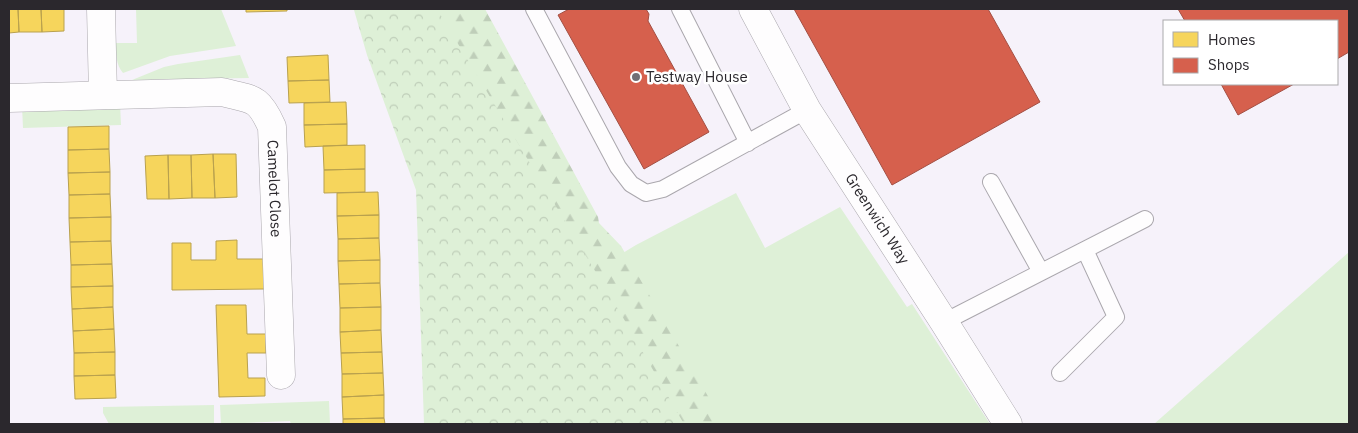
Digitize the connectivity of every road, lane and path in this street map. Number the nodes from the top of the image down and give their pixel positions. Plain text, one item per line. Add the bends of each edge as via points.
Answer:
1 (101, 9) edge
2 (534, 9) edge
3 (680, 9) edge
4 (753, 9) edge
5 (103, 95) junction
6 (9, 98) edge
7 (808, 110) junction
8 (748, 143) junction
9 (991, 182) dead end
10 (1145, 219) dead end
11 (1085, 250) junction
12 (1041, 272) junction
13 (944, 322) junction
14 (1060, 373) dead end
15 (281, 375) dead end
16 (1008, 424) edge

1 - 5 street
2 - 8 lane via 618,168 631,184 646,193 663,189
3 - 8 lane
4 - 7 street, Greenwich Way
5 - 6 street, Camelot Close
5 - 15 street, Camelot Close via 222,92 255,101 262,107 272,127
7 - 8 lane
7 - 13 street, Greenwich Way
9 - 12 lane
10 - 11 lane
11 - 12 lane
11 - 14 lane via 1116,316
12 - 13 lane
13 - 16 street, Greenwich Way

